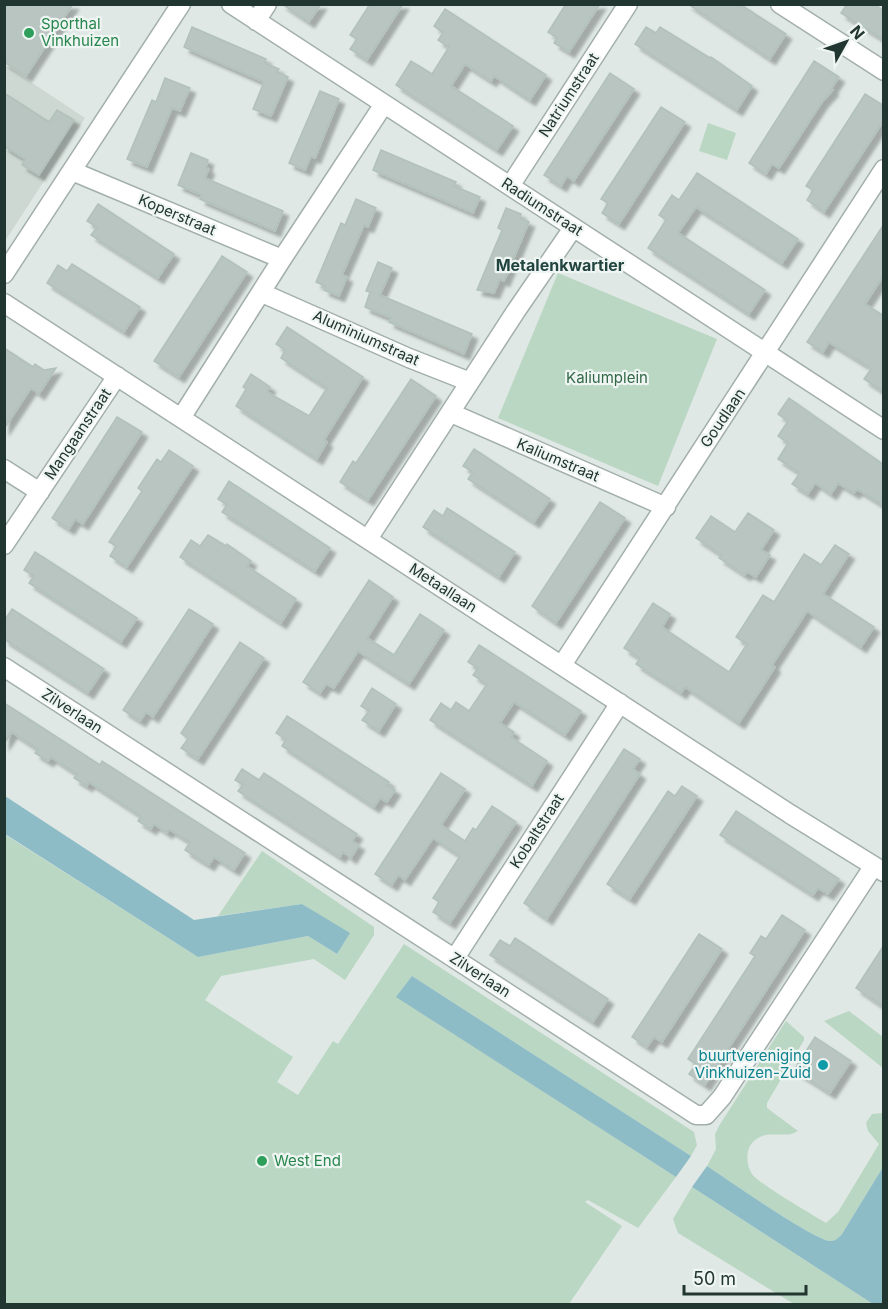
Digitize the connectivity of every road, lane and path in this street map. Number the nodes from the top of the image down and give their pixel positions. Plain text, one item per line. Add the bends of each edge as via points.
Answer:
1 (181, 4) edge
2 (231, 4) edge
3 (267, 4) edge
4 (628, 4) edge
5 (780, 4) edge
6 (256, 21) junction
7 (884, 71) edge
8 (384, 104) junction
9 (884, 169) edge
10 (72, 171) junction
11 (510, 186) junction
12 (573, 228) junction
13 (282, 259) junction
14 (4, 274) edge
15 (262, 293) junction
16 (4, 303) edge
17 (766, 353) junction
18 (117, 376) junction
19 (470, 382) junction
20 (451, 413) junction
21 (181, 417) junction
22 (884, 430) edge
23 (4, 469) edge
24 (40, 492) junction
25 (666, 507) junction
26 (368, 539) junction
27 (4, 545) edge
28 (562, 665) junction
29 (4, 667) edge
30 (620, 703) junction
31 (878, 869) edge
32 (455, 958) junction

1 - 10 street
2 - 6 street, Radiumstraat
3 - 6 street
4 - 11 street, Natriumstraat
5 - 7 street
6 - 8 street, Radiumstraat
8 - 11 street, Radiumstraat
8 - 13 street
9 - 17 street, Goudlaan
10 - 13 street, Koperstraat
10 - 14 street
11 - 12 street, Radiumstraat
12 - 17 street, Radiumstraat
12 - 19 street
13 - 15 street
15 - 19 street, Aluminiumstraat
15 - 21 street
16 - 18 street, Metaallaan
17 - 22 street, Radiumstraat
17 - 25 street, Goudlaan
18 - 21 street, Metaallaan
18 - 24 street, Mangaanstraat
19 - 20 street
20 - 25 street, Kaliumstraat
20 - 26 street
21 - 26 street, Metaallaan
23 - 24 street, Mangaanstraat
24 - 27 street, Mangaanstraat
25 - 28 street, Goudlaan
26 - 28 street, Metaallaan
28 - 30 street, Metaallaan
29 - 32 street, Zilverlaan
30 - 31 street, Metaallaan
30 - 32 street, Kobaltstraat
31 - 32 street, Zilverlaan via 706,1115 686,1110

